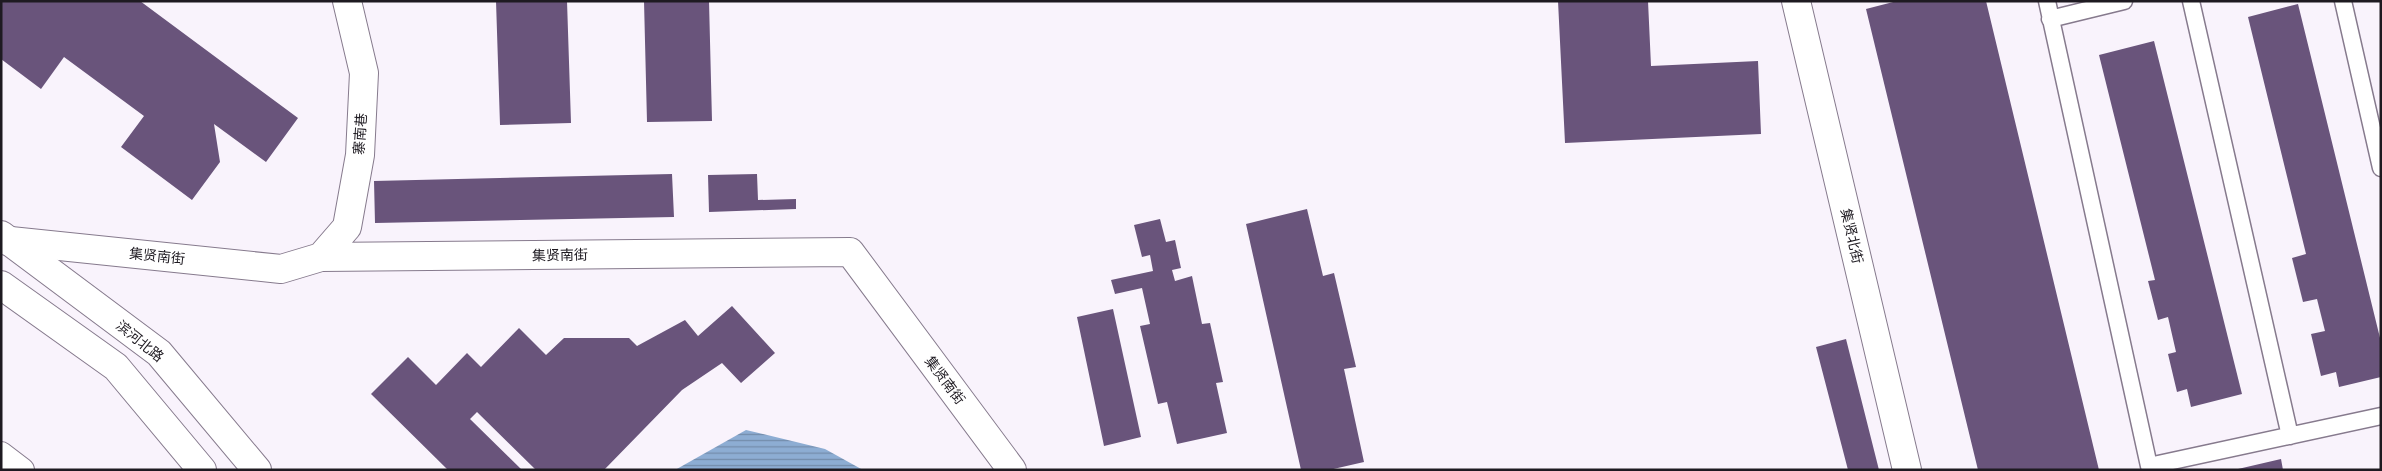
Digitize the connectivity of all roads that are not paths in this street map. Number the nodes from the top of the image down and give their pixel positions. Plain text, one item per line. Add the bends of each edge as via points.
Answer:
1 (347, 1) edge
2 (1796, 1) edge
3 (2046, 1) edge
4 (2124, 1) edge
5 (2191, 1) edge
6 (2344, 1) edge
7 (2050, 18) junction
8 (2381, 168) edge
9 (4, 238) edge
10 (321, 257) junction
11 (1, 285) edge
12 (2381, 416) edge
13 (2290, 436) junction
14 (1, 454) edge
15 (22, 470) edge
16 (202, 470) edge
17 (257, 470) edge
18 (1012, 470) edge
19 (1907, 470) edge

1 - 10 street, 寨南巷 via 364,73 360,155 347,227
2 - 19 street, 集贤北街
3 - 7 lane
4 - 7 lane
5 - 13 lane
6 - 8 lane
7 - 13 lane via 2149,466
9 - 10 street, 集贤南街 via 281,269
9 - 17 street, 滨河北路 via 159,352
10 - 18 street, 集贤南街 via 850,252
11 - 16 street via 116,367
12 - 13 lane
14 - 15 street

